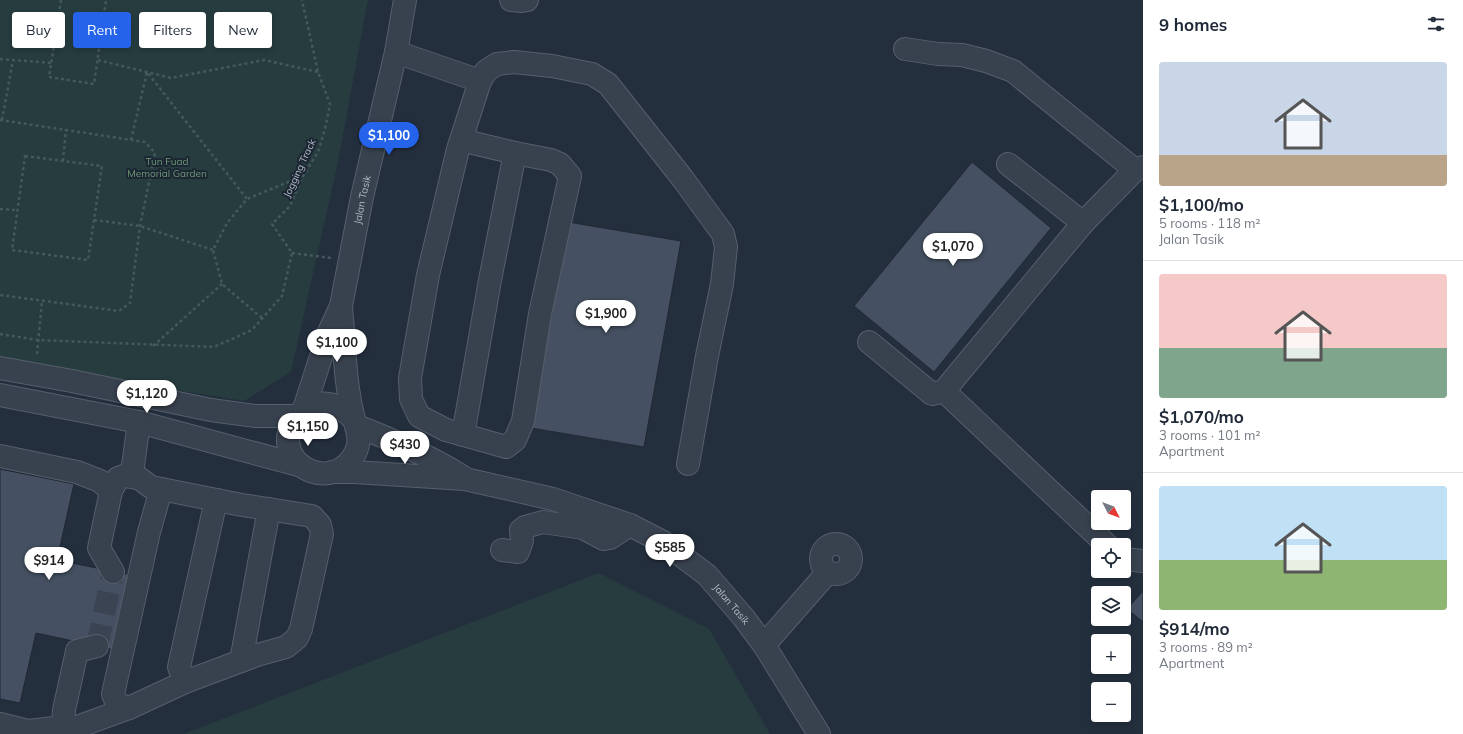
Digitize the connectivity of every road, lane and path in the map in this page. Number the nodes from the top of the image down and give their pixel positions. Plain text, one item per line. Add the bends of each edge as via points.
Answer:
1 (61, 0) edge
2 (106, 0) edge
3 (302, 0) edge
4 (405, 0) edge
5 (511, 0) edge
6 (527, 0) edge
7 (905, 49) dead end
8 (396, 52) junction
9 (0, 59) edge
10 (13, 60) junction
11 (98, 60) junction
12 (51, 63) junction
13 (147, 72) junction
14 (318, 72) junction
15 (480, 81) junction
16 (1, 120) edge
17 (66, 130) junction
18 (131, 140) junction
19 (461, 140) junction
20 (515, 153) junction
21 (63, 161) junction
22 (1008, 164) dead end
23 (1139, 168) edge
24 (303, 176) junction
25 (246, 199) junction
26 (0, 209) edge
27 (17, 210) junction
28 (94, 220) junction
29 (1084, 223) junction
30 (140, 226) junction
31 (213, 250) junction
32 (292, 253) junction
33 (350, 261) junction
34 (222, 284) junction
35 (0, 295) edge
36 (42, 301) junction
37 (341, 306) junction
38 (262, 318) junction
39 (0, 334) edge
40 (38, 340) junction
41 (869, 342) dead end
42 (153, 346) junction
43 (0, 368) edge
44 (33, 374) junction
45 (944, 391) junction
46 (0, 394) edge
47 (300, 412) junction
48 (139, 422) junction
49 (356, 423) junction
50 (463, 435) junction
51 (0, 456) edge
52 (688, 464) dead end
53 (302, 466) junction
54 (332, 472) junction
55 (137, 478) junction
56 (465, 479) junction
57 (161, 489) junction
58 (111, 491) junction
59 (216, 500) junction
60 (269, 510) junction
61 (630, 525) junction
62 (1100, 538) edge
63 (502, 550) dead end
64 (1131, 560) edge
65 (1143, 561) edge
66 (113, 572) tunnel mouth
67 (828, 572) dead end
68 (764, 645) junction
69 (97, 646) dead end
70 (241, 662) junction
71 (185, 682) junction
72 (129, 708) junction
73 (0, 724) edge
74 (64, 729) junction
75 (28, 733) edge
76 (819, 734) edge

1 - 12 path
2 - 11 path
3 - 14 path, Jogging Track
4 - 8 street, Jalan Tasik
5 - 6 street
7 - 23 street via 962,55 1013,71
8 - 15 street
8 - 33 street, Jalan Tasik via 362,197
9 - 10 path
10 - 12 path
10 - 16 path
11 - 12 path via 94,84 49,77
11 - 13 path
13 - 14 path via 171,78 264,60
13 - 18 path
13 - 25 path
14 - 24 path, Jogging Track via 330,104 318,152
15 - 19 street
15 - 52 street via 486,71 497,64 514,62 592,74 608,84 723,234 726,247 722,284
16 - 17 path
17 - 18 path
17 - 21 path
18 - 30 path via 145,142 155,153
19 - 20 street
19 - 50 street via 428,275 410,378 411,399 418,416 446,430
20 - 50 street
20 - 50 street via 551,160 560,164 570,176 540,314 523,421 515,440 506,447
21 - 27 path via 25,156
21 - 28 path via 102,166
22 - 29 street
23 - 29 street
24 - 25 path
24 - 32 path, Jogging Track via 290,206 272,224
25 - 31 path via 227,223
26 - 27 path
27 - 28 path via 12,250 88,260
28 - 30 path
29 - 45 street
30 - 31 path
30 - 36 path via 130,302 119,311
31 - 34 path
32 - 33 path
32 - 38 path via 282,296
33 - 37 street, Jalan Tasik
34 - 38 path
34 - 42 path
35 - 36 path
36 - 40 path
37 - 47 street, Jalan Tasik
37 - 49 street, Jalan Tasik via 349,393
38 - 42 path via 252,330 214,347
39 - 40 path
40 - 42 path
40 - 44 path
41 - 45 street via 932,394
43 - 44 street
44 - 47 street via 211,410 256,416
45 - 62 street
46 - 48 street
47 - 49 street via 313,405 332,404 348,412
47 - 53 street via 289,430 289,446
48 - 53 street
48 - 55 street via 132,473
49 - 54 street via 359,433 358,446 353,458 344,467
49 - 56 street, Jalan Tasik via 448,467
51 - 58 street via 78,472 100,481
53 - 54 street via 319,473
54 - 56 street, Jalan Tasik
55 - 57 street via 151,487
55 - 58 street via 118,478
56 - 61 street, Jalan Tasik via 553,499
57 - 59 street
57 - 72 street via 112,694 117,704
58 - 66 street via 100,548
59 - 60 street
59 - 71 street via 179,667
60 - 70 street
60 - 70 street via 312,516 320,525 322,534 297,638 286,647
61 - 63 street via 604,539 583,528 543,522 521,530 522,541 518,552
61 - 68 street, Jalan Tasik via 663,542 707,575
64 - 65 street
67 - 68 street
68 - 76 street, Jalan Tasik
69 - 74 street via 77,651 64,710
70 - 71 street
71 - 72 street
72 - 74 street
73 - 75 street
74 - 75 street

